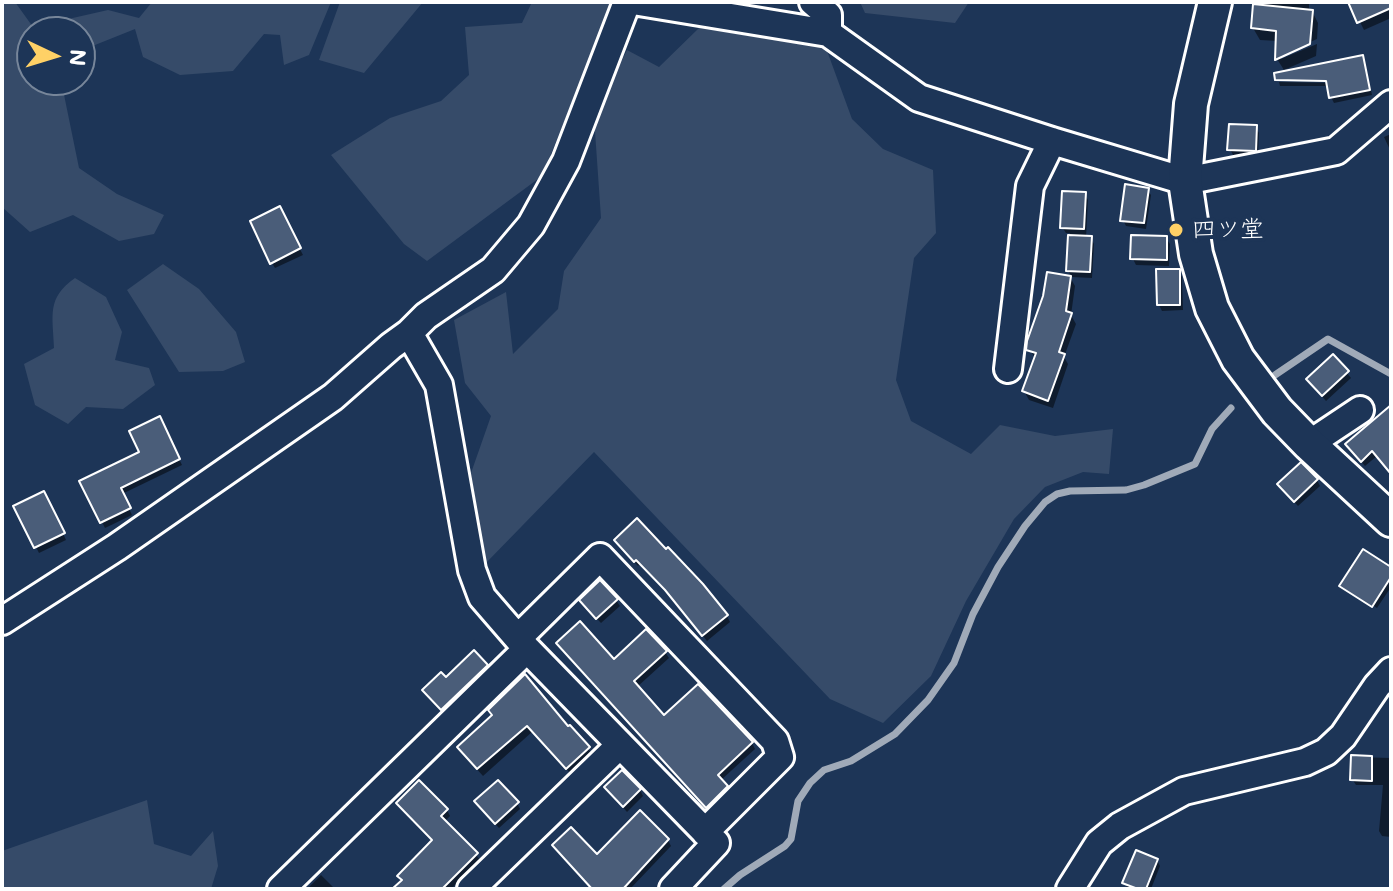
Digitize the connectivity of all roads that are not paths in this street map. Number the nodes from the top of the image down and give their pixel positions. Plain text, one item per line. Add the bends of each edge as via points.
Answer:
1 (627, 2) edge
2 (639, 2) edge
3 (813, 2) edge
4 (1215, 2) edge
5 (828, 33) junction
6 (1391, 104) edge
7 (1052, 141) junction
8 (1185, 181) junction
9 (409, 333) junction
10 (1008, 369) dead end
11 (1360, 410) dead end
12 (1309, 444) junction
13 (1390, 519) edge
14 (2, 621) edge
15 (522, 644) junction
16 (1391, 671) edge
17 (620, 745) junction
18 (705, 832) junction
19 (281, 889) edge
20 (471, 889) edge
21 (673, 889) edge
22 (1070, 889) edge

1 - 9 street via 566,161 531,225 493,270
2 - 5 street
3 - 5 street via 828,15
4 - 8 street via 1191,104
5 - 7 street via 919,98
6 - 8 street via 1336,151
7 - 8 street
7 - 10 street via 1030,186
8 - 12 street via 1196,254 1212,308 1238,359
9 - 14 street via 333,397
9 - 15 street via 439,385 472,570 482,597
11 - 12 street
12 - 13 street
15 - 17 street
15 - 18 street via 600,557 775,741 780,757
15 - 19 street
16 - 22 street via 1326,752 1305,762 1184,791 1099,843
17 - 18 street
17 - 20 street
18 - 21 street via 716,843

